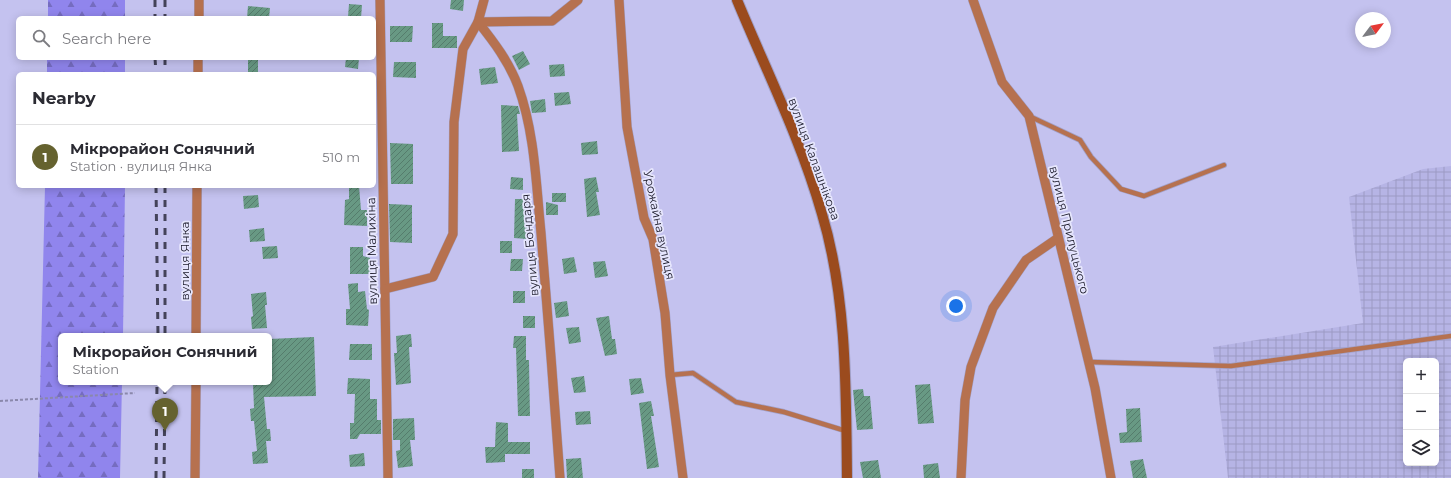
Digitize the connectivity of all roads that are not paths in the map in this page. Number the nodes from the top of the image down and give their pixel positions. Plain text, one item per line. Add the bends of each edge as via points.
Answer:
1 (199, 0) edge
2 (380, 0) edge
3 (484, 0) edge
4 (578, 0) edge
5 (619, 0) edge
6 (737, 0) edge
7 (973, 0) edge
8 (198, 16) edge
9 (478, 22) junction
10 (198, 60) edge
11 (198, 72) edge
12 (1029, 116) junction
13 (1224, 165) dead end
14 (197, 188) edge
15 (1058, 238) junction
16 (385, 289) junction
17 (196, 333) edge
18 (1451, 336) edge
19 (1089, 362) junction
20 (670, 375) junction
21 (196, 385) edge
22 (846, 431) junction
23 (195, 478) edge
24 (388, 478) edge
25 (560, 478) edge
26 (683, 478) edge
27 (847, 478) edge
28 (961, 478) edge
29 (1111, 478) edge

1 - 8 street
2 - 16 street, вулиця Малихіна
3 - 9 street
4 - 9 street via 552,21
5 - 20 street, Урожайна вулиця via 627,127 644,218 653,239 665,313
6 - 22 street, вулиця Калашнікова via 799,147 822,213 841,312
7 - 12 street, вулиця Прилуцького via 1002,82
9 - 16 street via 463,49 454,122 453,234 433,277
9 - 25 street, вулиця Бондаря via 507,61 518,86 529,125 549,323
10 - 11 street
12 - 13 lane via 1080,140 1091,157 1121,189 1144,196
12 - 15 street, вулиця Прилуцького
14 - 17 street, вулиця Янка
15 - 19 street, вулиця Прилуцького
15 - 28 street via 1026,260 993,308 971,367 966,393
16 - 24 street, вулиця Малихіна
18 - 19 lane via 1231,366
19 - 29 street, вулиця Прилуцького
20 - 22 lane via 693,373 736,402 784,412
20 - 26 street, Урожайна вулиця
21 - 23 street
22 - 27 street, вулиця Калашнікова

